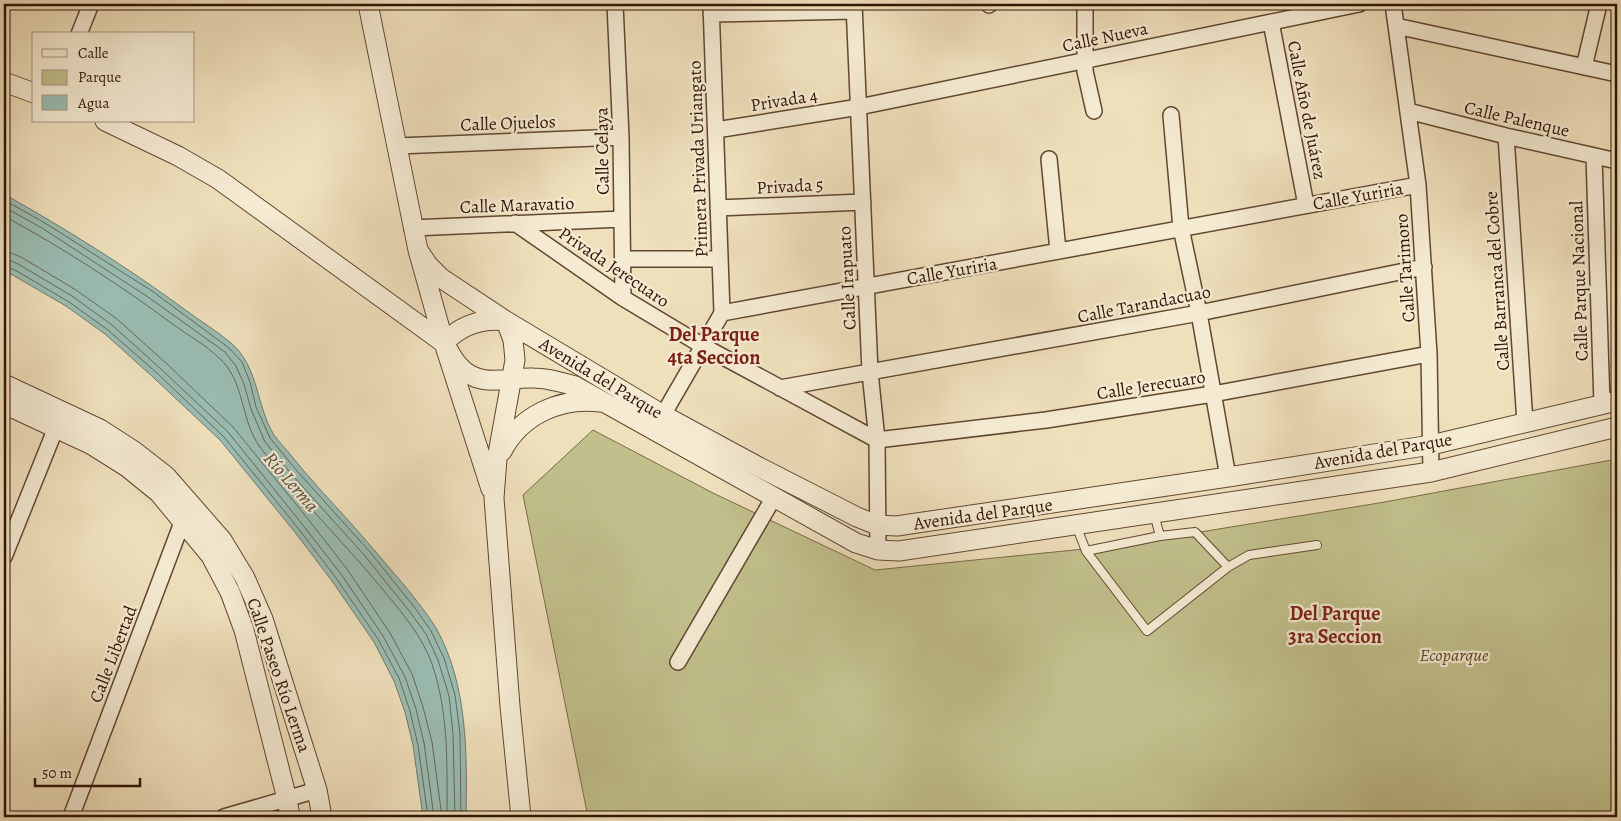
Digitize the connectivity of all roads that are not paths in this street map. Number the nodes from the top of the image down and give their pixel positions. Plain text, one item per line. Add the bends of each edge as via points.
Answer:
1 (91, 4) edge
2 (368, 4) edge
3 (616, 4) edge
4 (1085, 4) edge
5 (1359, 4) edge
6 (1393, 4) edge
7 (1599, 4) edge
8 (854, 8) edge
9 (711, 9) edge
10 (1271, 22) junction
11 (1396, 26) junction
12 (80, 32) edge
13 (1084, 60) junction
14 (1584, 66) junction
15 (1617, 74) edge
16 (4, 82) edge
17 (32, 92) edge
18 (858, 107) junction
19 (1094, 111) dead end
20 (1408, 112) junction
21 (1171, 115) dead end
22 (107, 122) edge
23 (716, 130) junction
24 (1506, 136) junction
25 (621, 138) junction
26 (397, 146) junction
27 (1594, 156) junction
28 (1049, 159) dead end
29 (1617, 161) edge
30 (1418, 185) junction
31 (863, 202) junction
32 (1306, 205) junction
33 (718, 208) junction
34 (622, 219) junction
35 (516, 223) junction
36 (412, 228) junction
37 (1182, 228) junction
38 (418, 250) junction
39 (1058, 251) junction
40 (623, 259) junction
41 (720, 259) junction
42 (1424, 267) junction
43 (866, 287) junction
44 (623, 298) junction
45 (1199, 313) junction
46 (722, 314) junction
47 (506, 322) junction
48 (444, 343) junction
49 (703, 346) junction
50 (1429, 354) junction
51 (870, 372) junction
52 (512, 379) junction
53 (4, 384) edge
54 (780, 388) junction
55 (1214, 394) junction
56 (605, 403) junction
57 (1610, 403) edge
58 (4, 404) edge
59 (663, 415) junction
60 (59, 420) junction
61 (1525, 423) junction
62 (1617, 427) edge
63 (877, 440) junction
64 (1431, 445) junction
65 (498, 459) junction
66 (1432, 472) junction
67 (1228, 477) junction
68 (774, 497) junction
69 (494, 498) junction
70 (190, 503) junction
71 (1154, 514) junction
72 (183, 522) junction
73 (876, 525) junction
74 (1076, 525) junction
75 (1160, 536) junction
76 (1317, 546) dead end
77 (878, 550) junction
78 (1086, 551) junction
79 (4, 557) edge
80 (1228, 568) junction
81 (678, 662) dead end
82 (317, 790) junction
83 (289, 808) edge
84 (71, 817) edge
85 (224, 817) edge
86 (322, 817) edge
87 (521, 817) edge

1 - 12 street
2 - 26 street
3 - 25 street, Calle Celaya
4 - 13 street
5 - 10 street, Calle Nueva
6 - 11 street, Calle Tarimoro
7 - 14 street
8 - 9 street
8 - 18 street, Calle Irapuato
9 - 23 street, Primera Privada Uriangato
10 - 13 street, Calle Nueva
10 - 32 street, Calle Año de Juárez
11 - 14 street
11 - 20 street, Calle Tarimoro
13 - 18 street, Calle Nueva
13 - 19 street
14 - 15 street
16 - 17 street
18 - 23 street, Privada 4
18 - 31 street, Calle Irapuato
20 - 24 street, Calle Palenque
20 - 30 street, Calle Tarimoro
21 - 37 street
22 - 48 street via 218,179
23 - 33 street, Primera Privada Uriangato
24 - 27 street, Calle Palenque
24 - 61 street, Calle Barranca del Cobre
25 - 26 street, Calle Ojuelos
25 - 34 street, Calle Celaya
26 - 36 street
27 - 29 street, Calle Palenque
27 - 57 street, Calle Parque Nacional
28 - 39 street
30 - 32 street, Calle Yuriria
30 - 42 street, Calle Tarimoro
31 - 33 street, Privada 5
31 - 43 street, Calle Irapuato
32 - 37 street, Calle Yuriria
33 - 41 street, Primera Privada Uriangato
34 - 35 street, Calle Maravatio
34 - 40 street, Calle Celaya
35 - 36 street, Calle Maravatio
35 - 44 street, Privada Jerecuaro
36 - 38 street
37 - 39 street, Calle Yuriria
37 - 45 street
38 - 47 street, Avenida del Parque via 441,278
38 - 48 street
39 - 43 street, Calle Yuriria
40 - 41 street
40 - 44 street, Calle Celaya
41 - 46 street, Primera Privada Uriangato
42 - 45 street, Calle Tarandacuao
42 - 50 street, Calle Tarimoro
43 - 46 street, Calle Yuriria
43 - 51 street, Calle Irapuato
44 - 49 street, Privada Jerecuaro
45 - 51 street, Calle Tarandacuao
45 - 55 street
46 - 49 street
47 - 48 street via 486,320 467,325
47 - 52 street via 514,350
47 - 59 street, Avenida del Parque
48 - 52 street, Avenida del Parque via 459,367 471,375 491,381
48 - 69 street
49 - 54 street, Privada Jerecuaro
49 - 59 street
50 - 55 street, Calle Jerecuaro
50 - 64 street, Calle Tarimoro
51 - 54 street, Calle Tarandacuao
51 - 63 street, Calle Irapuato
52 - 56 street, Avenida del Parque via 533,378 565,383
52 - 65 street
53 - 60 street, Calle Paseo Río Lerma
54 - 63 street, Privada Jerecuaro
55 - 63 street, Calle Jerecuaro via 1046,420
55 - 67 street
56 - 65 street via 573,402 541,412 515,432
56 - 68 street, Avenida del Parque
57 - 61 street, Avenida del Parque
58 - 60 street, Calle Paseo Río Lerma
59 - 73 street, Avenida del Parque
60 - 70 street, Calle Paseo Río Lerma via 100,429 166,476
60 - 72 street, Calle Paseo Río Lerma via 159,493
60 - 79 street
61 - 64 street, Avenida del Parque
62 - 66 street, Avenida del Parque
63 - 73 street, Calle Irapuato
64 - 66 street, Calle Tarimoro
64 - 67 street, Avenida del Parque
65 - 69 street
66 - 71 street, Avenida del Parque
67 - 73 street, Avenida del Parque via 897,526
68 - 77 street, Avenida del Parque via 856,543
68 - 81 street
69 - 87 street
70 - 72 street, Calle Libertad
70 - 82 street, Calle Paseo Río Lerma via 222,540 249,586 263,619
71 - 74 street, Avenida del Parque
71 - 75 lane
72 - 83 street, Calle Paseo Río Lerma via 211,556 230,592 244,630
72 - 84 street, Calle Libertad
73 - 77 street, Calle Irapuato
74 - 77 street, Avenida del Parque via 899,551
74 - 78 lane
75 - 78 lane
75 - 80 lane via 1195,532
76 - 80 lane via 1249,556
78 - 80 lane via 1147,631
82 - 83 street
82 - 86 street, Calle Paseo Río Lerma
83 - 85 street

